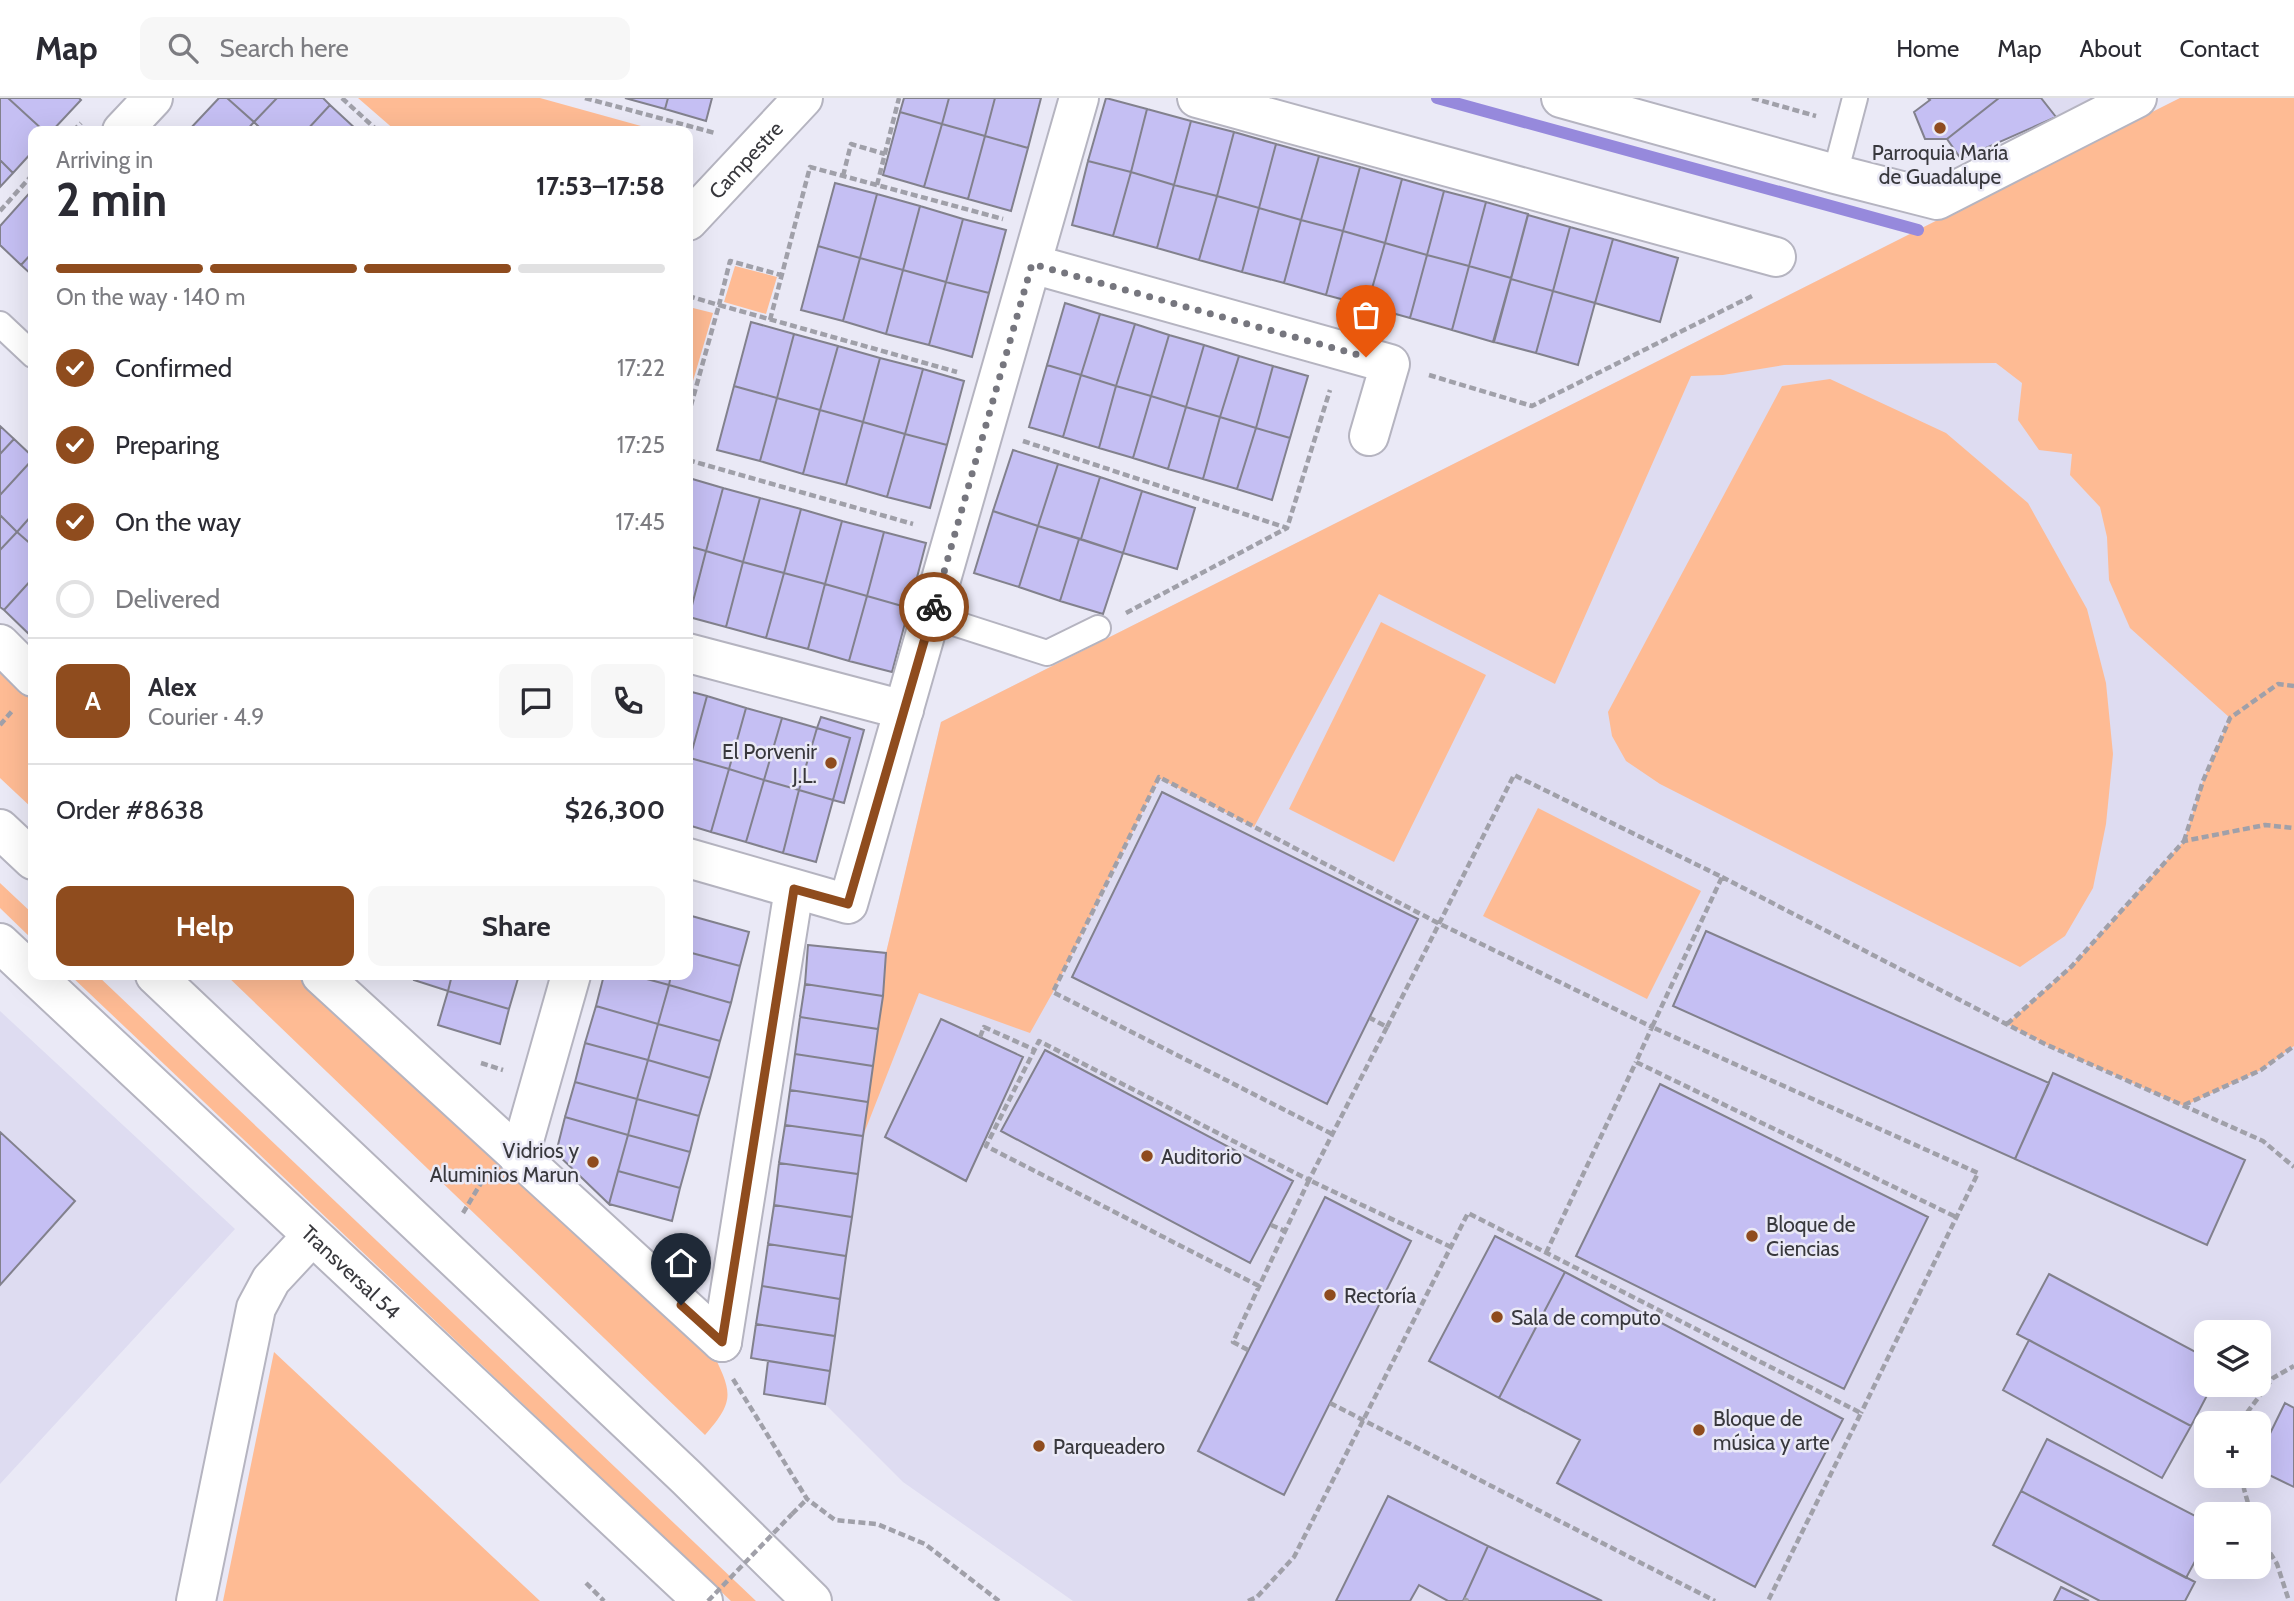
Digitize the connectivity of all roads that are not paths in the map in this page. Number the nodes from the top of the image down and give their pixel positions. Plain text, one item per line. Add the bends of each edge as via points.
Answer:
1 (153, 98) edge
2 (803, 98) edge
3 (1079, 98) edge
4 (1197, 98) edge
5 (1561, 98) edge
6 (1855, 98) edge
7 (2137, 98) edge
8 (127, 126) edge
9 (1835, 174) junction
10 (693, 216) edge
11 (1037, 247) junction
12 (1776, 257) road end
13 (0, 324) edge
14 (28, 350) edge
15 (1369, 436) dead end
16 (932, 616) junction
17 (1098, 628) road end
18 (0, 644) edge
19 (693, 654) edge
20 (28, 672) edge
21 (904, 710) junction
22 (0, 829) edge
23 (28, 855) edge
24 (693, 859) edge
25 (794, 889) junction
26 (0, 943) edge
27 (28, 969) edge
28 (39, 980) edge
29 (160, 980) edge
30 (326, 980) edge
31 (569, 980) edge
32 (511, 1151) junction
33 (312, 1236) junction
34 (195, 1601) edge
35 (705, 1601) edge
36 (812, 1601) edge

1 - 8 street
2 - 10 street, Campestre
3 - 11 street
4 - 12 street
5 - 9 street
6 - 9 lane
7 - 9 street via 1937,200
11 - 15 street via 1390,364
11 - 16 street
13 - 14 lane
16 - 17 lane via 1048,653
16 - 21 street
18 - 20 street
19 - 21 street
21 - 25 street via 848,904
22 - 23 street
24 - 25 street
25 - 32 street via 722,1342
26 - 27 street, Transversal 54
28 - 33 street, Transversal 54
29 - 36 street
30 - 32 street
31 - 32 street
33 - 34 street via 271,1280 256,1308
33 - 35 street, Transversal 54

